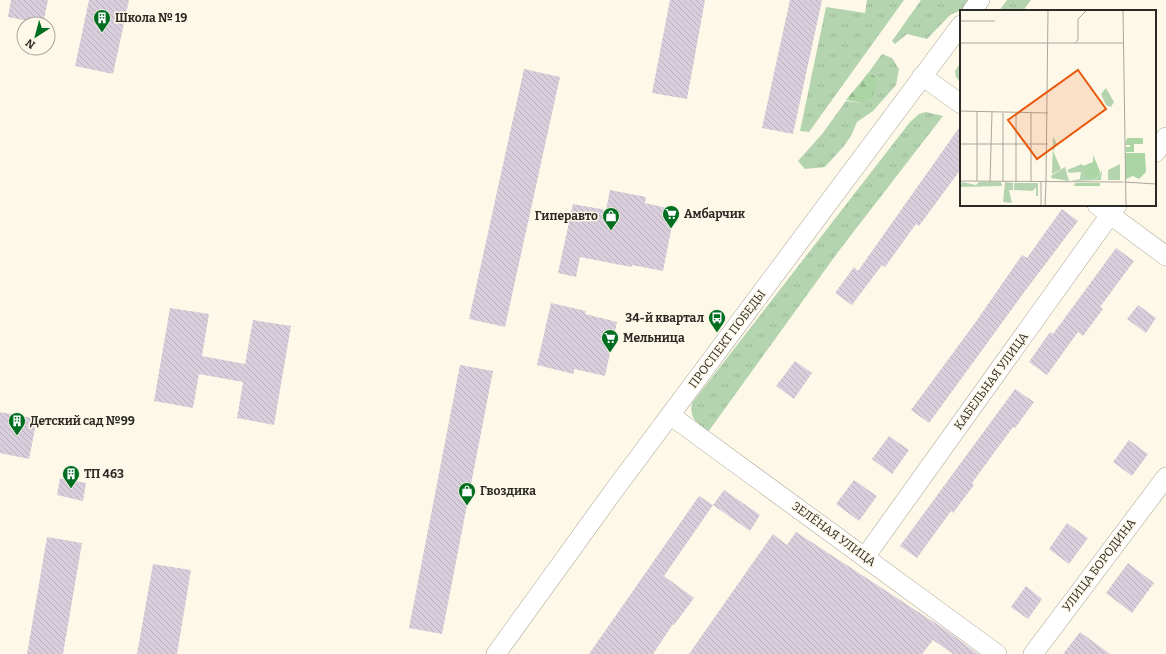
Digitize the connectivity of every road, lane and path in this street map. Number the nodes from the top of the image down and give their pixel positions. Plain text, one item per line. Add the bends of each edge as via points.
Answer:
1 (980, 0) edge
2 (973, 10) edge
3 (960, 26) edge
4 (922, 76) junction
5 (960, 103) edge
6 (1166, 137) edge
7 (1156, 152) edge
8 (1108, 208) edge
9 (1166, 256) edge
10 (670, 415) junction
11 (1166, 477) edge
12 (865, 557) junction
13 (496, 654) edge
14 (998, 654) edge
15 (1032, 654) edge

1 - 2 street
3 - 4 street, ПРОСПЕКТ ПОБЕДЫ
4 - 5 street
4 - 10 street, ПРОСПЕКТ ПОБЕДЫ
6 - 7 street
8 - 9 street
8 - 12 street, КАБЕЛЬНАЯ УЛИЦА
10 - 12 street, ЗЕЛЁНАЯ УЛИЦА
10 - 13 street, ПРОСПЕКТ ПОБЕДЫ
11 - 15 street, УЛИЦА БОРОДИНА
12 - 14 street, ЗЕЛЁНАЯ УЛИЦА

